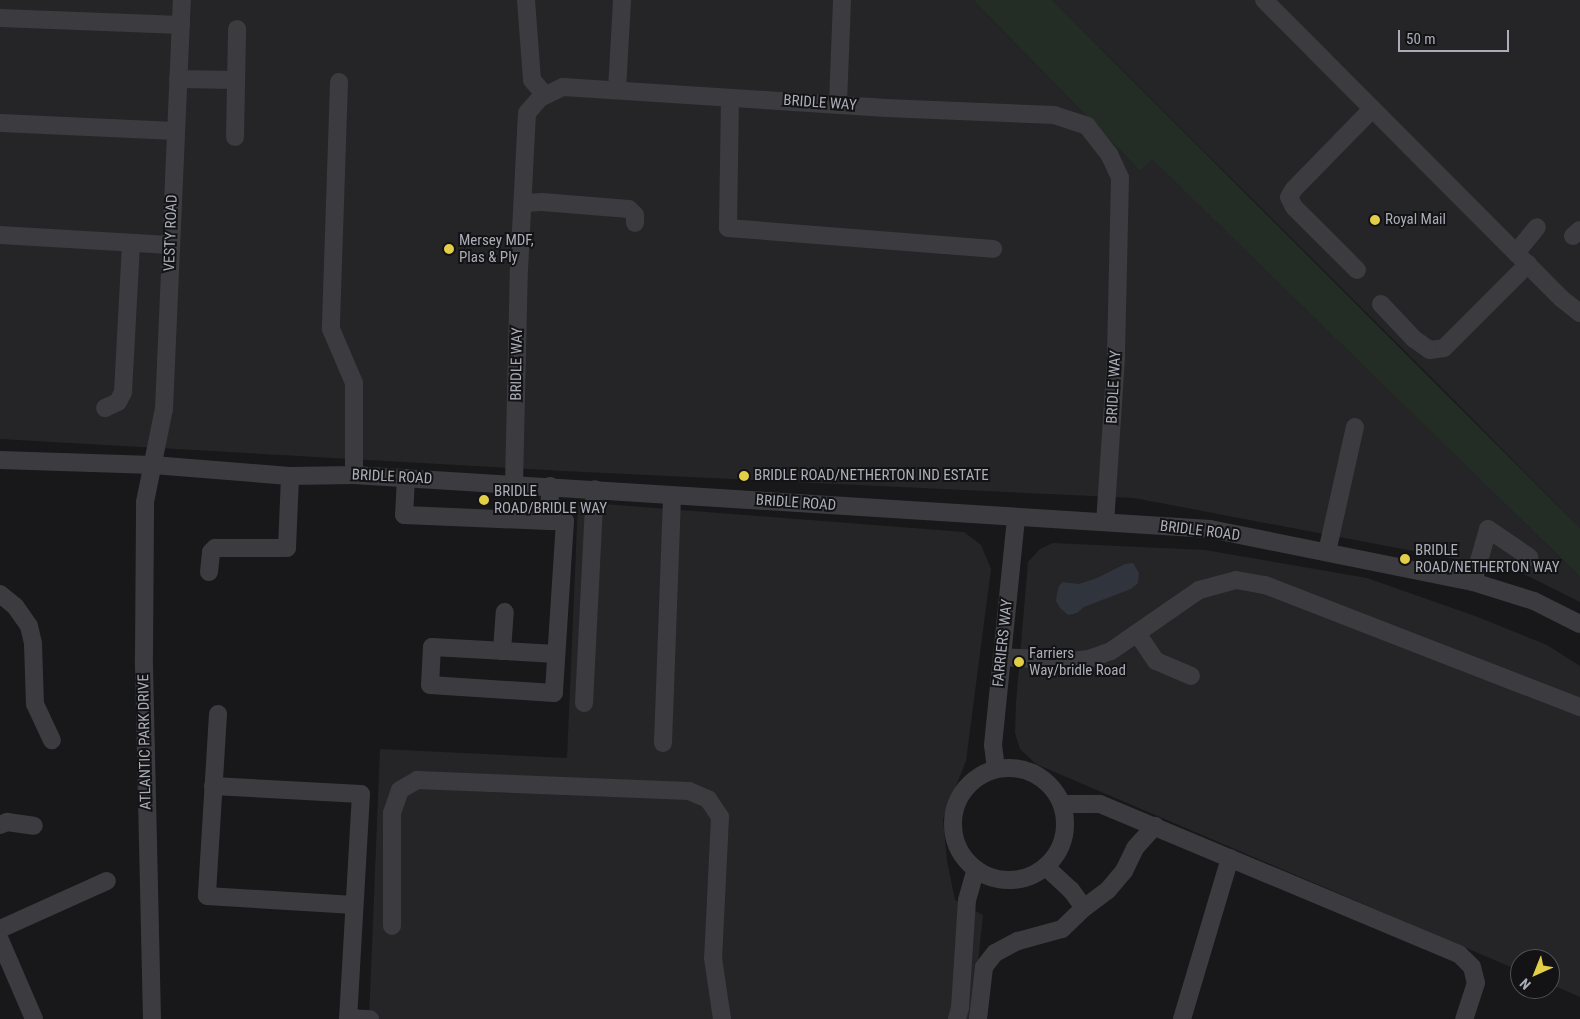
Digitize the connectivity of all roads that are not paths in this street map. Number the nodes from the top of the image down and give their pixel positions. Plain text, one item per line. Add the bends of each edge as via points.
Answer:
1 (182, 0) edge
2 (526, 0) edge
3 (622, 0) edge
4 (842, 0) edge
5 (1264, 0) edge
6 (0, 18) edge
7 (181, 25) junction
8 (237, 29) dead end
9 (178, 78) junction
10 (236, 80) junction
11 (339, 82) dead end
12 (617, 90) junction
13 (545, 95) junction
14 (730, 98) junction
15 (838, 104) junction
16 (1372, 109) junction
17 (1, 123) edge
18 (175, 131) junction
19 (235, 137) dead end
20 (524, 203) junction
21 (635, 223) dead end
22 (1537, 227) dead end
23 (0, 235) edge
24 (131, 243) junction
25 (170, 245) junction
26 (993, 249) dead end
27 (1522, 258) junction
28 (1357, 270) dead end
29 (1381, 304) dead end
30 (1580, 313) edge
31 (105, 408) dead end
32 (1355, 427) dead end
33 (0, 460) edge
34 (153, 466) junction
35 (354, 475) junction
36 (290, 476) junction
37 (406, 478) junction
38 (514, 484) junction
39 (550, 486) junction
40 (595, 490) junction
41 (672, 495) junction
42 (1016, 517) junction
43 (549, 521) junction
44 (1105, 522) junction
45 (1327, 552) junction
46 (1529, 557) dead end
47 (208, 572) dead end
48 (1474, 582) junction
49 (0, 594) edge
50 (505, 612) dead end
51 (1580, 624) edge
52 (1137, 633) junction
53 (502, 651) junction
54 (556, 654) junction
55 (1002, 657) junction
56 (1191, 676) dead end
57 (584, 703) dead end
58 (1580, 707) edge
59 (218, 714) dead end
60 (52, 740) dead end
61 (663, 743) dead end
62 (996, 769) junction
63 (213, 786) junction
64 (1062, 804) junction
65 (0, 825) edge
66 (34, 826) dead end
67 (1155, 826) junction
68 (1230, 858) junction
69 (1046, 867) junction
70 (976, 869) junction
71 (107, 881) dead end
72 (354, 905) junction
73 (1084, 908) junction
74 (392, 926) dead end
75 (0, 930) edge
76 (0, 940) edge
77 (34, 1019) edge
78 (152, 1019) edge
79 (370, 1019) edge
80 (722, 1019) edge
81 (957, 1019) edge
82 (978, 1019) edge
83 (1182, 1019) edge
84 (1464, 1019) edge

1 - 7 street, VESTY ROAD
2 - 13 street via 532,80
3 - 12 street
4 - 15 street
5 - 16 street
6 - 7 street
7 - 9 street, VESTY ROAD
8 - 10 street
9 - 10 street
9 - 18 street, VESTY ROAD
10 - 19 street
11 - 35 street via 331,329 354,383
12 - 13 street, BRIDLE WAY via 563,87
12 - 14 street, BRIDLE WAY
13 - 20 street, BRIDLE WAY via 527,113
14 - 15 street, BRIDLE WAY
14 - 26 street via 728,228
15 - 44 street, BRIDLE WAY via 1054,115 1087,126 1109,154 1120,178 1116,358
16 - 27 street
16 - 28 street via 1289,197 1294,208
17 - 18 street
18 - 25 street, VESTY ROAD
20 - 21 street via 629,210 635,215
20 - 38 street, BRIDLE WAY via 519,270
22 - 27 street
23 - 24 street
24 - 25 street
24 - 31 street via 123,392 118,402
25 - 34 street, VESTY ROAD via 164,409
27 - 29 street via 1444,348 1430,350 1414,339
27 - 30 street
32 - 45 street
33 - 34 street, BRIDLE ROAD
34 - 36 street, BRIDLE ROAD
34 - 78 street, ATLANTIC PARK DRIVE via 145,502 144,656
35 - 36 street, BRIDLE ROAD
35 - 37 street, BRIDLE ROAD
36 - 47 street via 287,548 215,548 211,552
37 - 38 street, BRIDLE ROAD
37 - 43 street via 404,515
38 - 39 street, BRIDLE ROAD
39 - 40 street, BRIDLE ROAD
39 - 43 street
40 - 41 street, BRIDLE ROAD
40 - 57 street
41 - 42 street, BRIDLE ROAD
41 - 61 street
42 - 44 street, BRIDLE ROAD
42 - 55 street, FARRIERS WAY
43 - 54 street via 565,521
44 - 45 street, BRIDLE ROAD via 1210,529
45 - 48 street, BRIDLE ROAD
46 - 48 street via 1488,529
48 - 51 street, BRIDLE ROAD via 1534,601
49 - 60 street via 23,616 32,634 35,704
50 - 53 street
52 - 55 street via 1111,651 1090,659
52 - 56 street via 1156,661
52 - 58 street via 1199,590 1236,580 1265,585
53 - 54 street
53 - 54 street via 432,646 430,685 554,693
55 - 62 street, FARRIERS WAY via 993,745
59 - 63 street
62 - 64 street via 1016,768 1031,772 1047,781
62 - 70 street via 969,784 958,800 953,819 961,852
63 - 72 street via 207,896
63 - 72 street via 361,794
64 - 67 street via 1100,804
64 - 69 street via 1066,830 1060,849
65 - 66 street via 7,822
67 - 68 street
67 - 73 street via 1135,848 1124,871 1108,890
68 - 83 street
68 - 84 street via 1459,954 1472,967 1476,983
69 - 70 street via 1028,877 1013,880 992,877
69 - 73 street via 1071,890
70 - 81 street via 967,900
71 - 75 street
72 - 79 street via 348,1018
73 - 82 street via 1062,929 1018,941 995,953 984,967
74 - 80 street via 392,813 400,790 417,780 689,791 708,799 720,817 714,958
76 - 77 street

